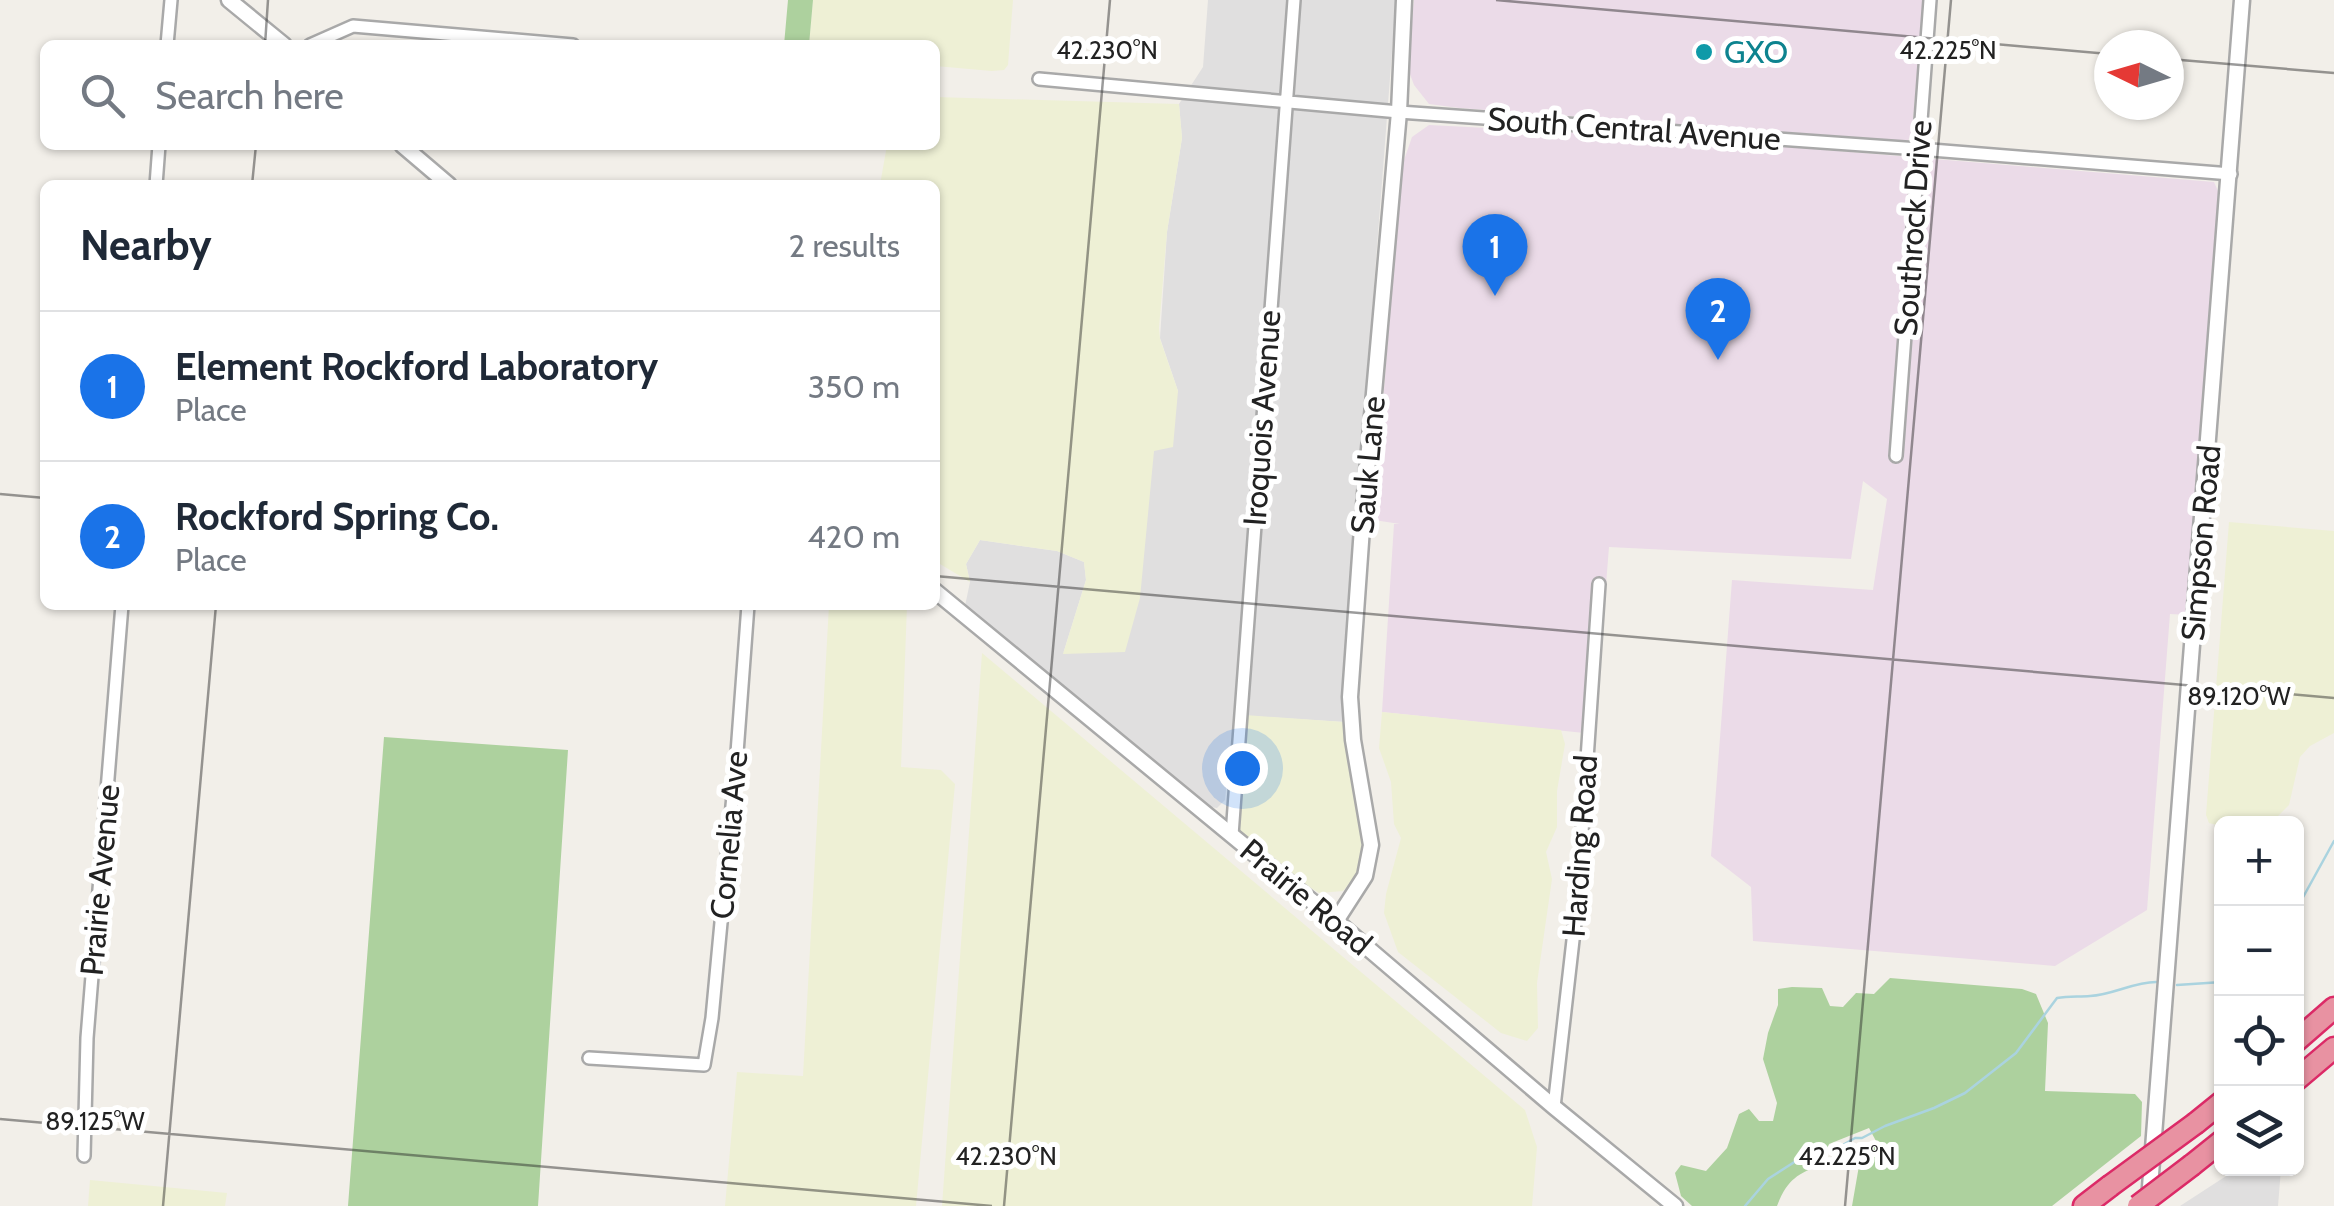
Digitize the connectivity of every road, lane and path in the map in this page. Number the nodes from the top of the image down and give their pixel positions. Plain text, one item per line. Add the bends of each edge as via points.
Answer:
1 (171, 0) edge
2 (229, 0) edge
3 (1294, 0) edge
4 (1404, 0) edge
5 (1930, 0) edge
6 (2242, 0) edge
7 (167, 40) edge
8 (278, 40) edge
9 (321, 40) edge
10 (514, 40) edge
11 (1039, 78) dead end
12 (1285, 103) junction
13 (1398, 112) junction
14 (1919, 149) junction
15 (159, 150) edge
16 (408, 150) edge
17 (2230, 174) junction
18 (156, 180) edge
19 (443, 180) edge
20 (1896, 456) dead end
21 (1598, 584) dead end
22 (940, 594) edge
23 (122, 610) edge
24 (748, 610) edge
25 (1232, 836) junction
26 (1336, 921) junction
27 (2334, 1008) edge
28 (2304, 1034) edge
29 (2334, 1048) edge
30 (589, 1058) dead end
31 (2304, 1073) edge
32 (1554, 1107) junction
33 (2214, 1108) edge
34 (2214, 1147) edge
35 (84, 1156) dead end
36 (1675, 1206) edge
37 (2084, 1206) edge
38 (2138, 1206) edge
39 (2148, 1206) edge

1 - 7 street
2 - 8 street
3 - 12 street, Iroquois Avenue
4 - 13 street, Sauk Lane
5 - 14 street, Southrock Drive
6 - 17 street, Simpson Road
9 - 10 street via 353,26
11 - 12 street, South Central Avenue
12 - 13 street, South Central Avenue
12 - 25 street, Iroquois Avenue
13 - 14 street, South Central Avenue
13 - 26 street, Sauk Lane via 1350,698 1371,845 1364,876
14 - 17 street, South Central Avenue
14 - 20 street, Southrock Drive
15 - 18 street
16 - 19 street
17 - 39 street, Simpson Road
21 - 32 street, Harding Road via 1577,905
22 - 25 street, Prairie Road
23 - 35 street, Prairie Avenue via 87,1038
24 - 30 street, Cornelia Ave via 704,1065
25 - 26 street, Prairie Road
26 - 32 street, Prairie Road
27 - 28 highway
29 - 31 highway
32 - 36 street, Prairie Road
33 - 37 highway, bridge
34 - 38 highway, bridge

